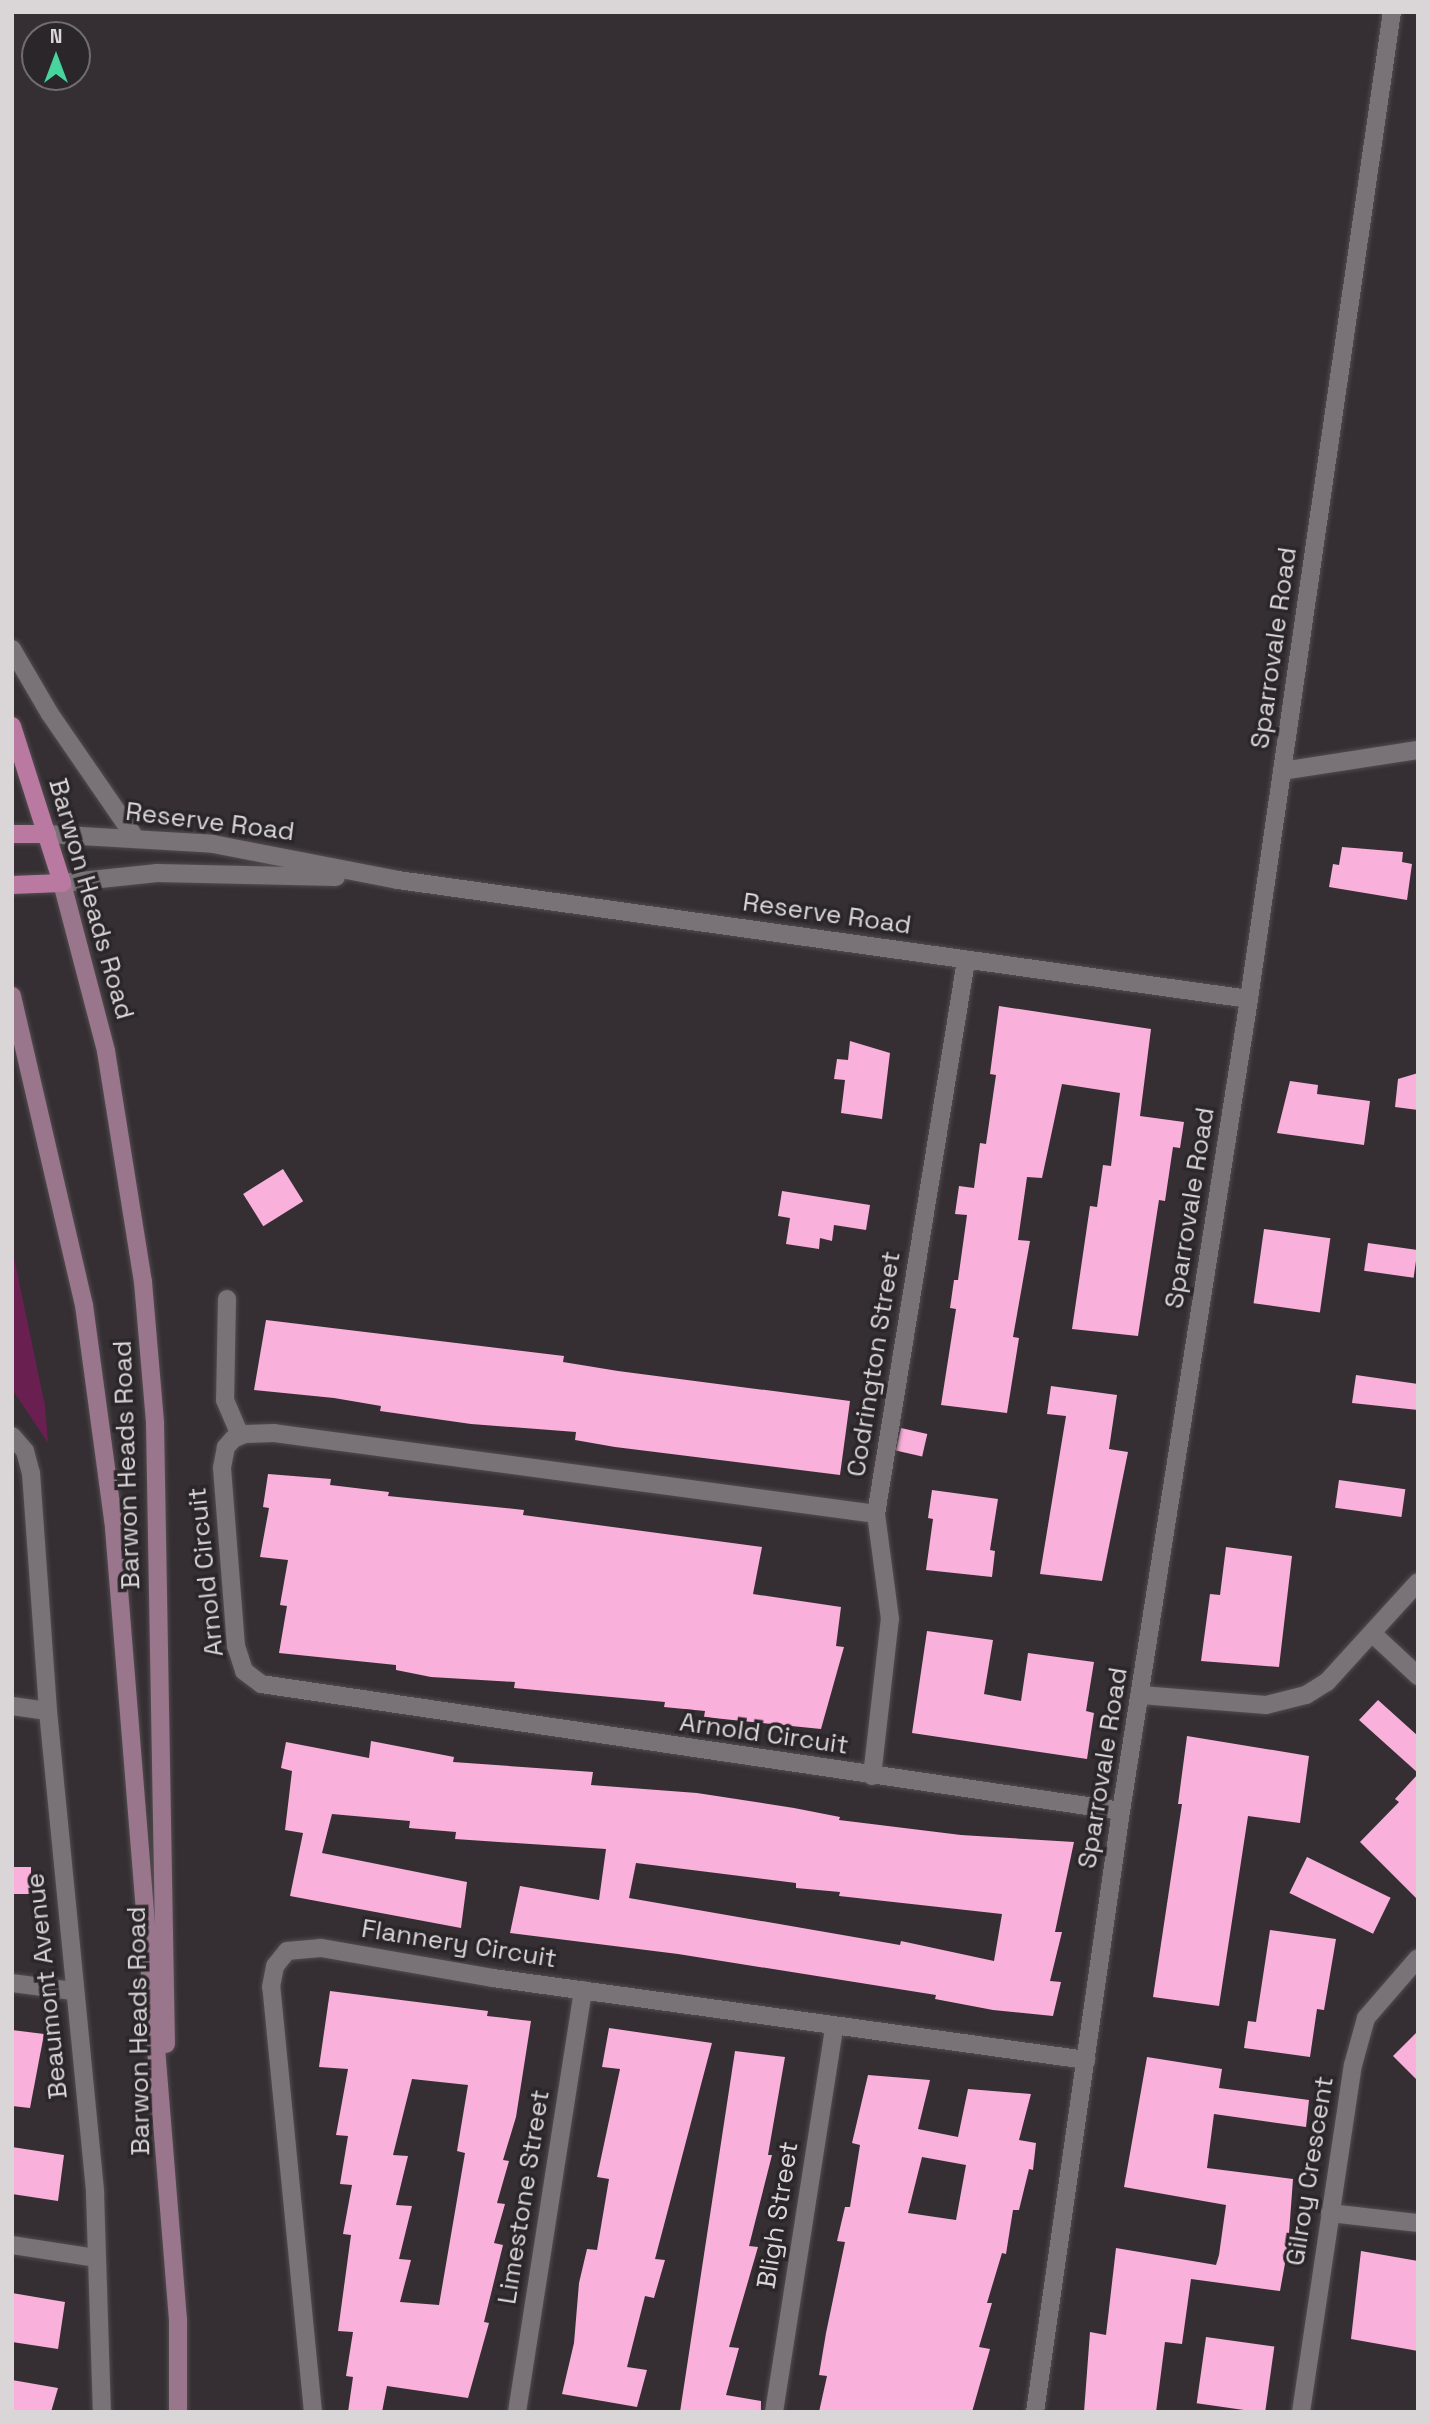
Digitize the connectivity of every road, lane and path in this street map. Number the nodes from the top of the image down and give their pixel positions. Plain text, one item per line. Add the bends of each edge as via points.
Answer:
1 (1392, 12) edge
2 (12, 649) edge
3 (12, 726) edge
4 (1418, 750) edge
5 (1282, 771) junction
6 (12, 834) edge
7 (47, 834) junction
8 (134, 836) junction
9 (398, 880) junction
10 (62, 883) junction
11 (12, 885) edge
12 (966, 961) junction
13 (12, 996) edge
14 (1249, 999) junction
15 (227, 1299) dead end
16 (240, 1435) junction
17 (12, 1436) edge
18 (876, 1514) junction
19 (1418, 1582) edge
20 (1373, 1634) junction
21 (1418, 1676) edge
22 (1141, 1695) junction
23 (12, 1706) edge
24 (48, 1712) junction
25 (872, 1776) junction
26 (1121, 1811) junction
27 (1418, 1958) edge
28 (12, 1983) edge
29 (583, 1990) junction
30 (73, 1991) junction
31 (834, 2027) junction
32 (1086, 2060) junction
33 (1330, 2213) junction
34 (169, 2219) junction
35 (1418, 2223) edge
36 (12, 2245) edge
37 (96, 2258) junction
38 (102, 2412) edge
39 (178, 2412) edge
40 (313, 2412) edge
41 (517, 2412) edge
42 (774, 2412) edge
43 (1035, 2412) edge
44 (1301, 2412) edge

1 - 5 street, Sparrovale Road
2 - 8 street via 50,714
3 - 7 main road, Barwon Heads Road
4 - 5 street
5 - 14 street, Sparrovale Road
6 - 7 main road, Reserve Road
7 - 8 street, Reserve Road
7 - 10 main road, Barwon Heads Road
8 - 9 street, Reserve Road via 213,844
9 - 10 street, Reserve Road via 190,873
9 - 12 street, Reserve Road
10 - 11 main road, Reserve Road
10 - 34 main road, Barwon Heads Road via 92,988 144,1282 155,1423
12 - 14 street, Reserve Road
12 - 18 street, Codrington Street
13 - 34 main road, Barwon Heads Road via 70,1238 110,1491
14 - 22 street, Sparrovale Road
15 - 16 street via 224,1394
16 - 18 street via 274,1433
16 - 25 street, Arnold Circuit via 224,1452 223,1506 236,1646 242,1668 257,1682
17 - 24 street, Beaumont Avenue via 25,1451 31,1473
18 - 25 street, Codrington Street via 890,1619
19 - 20 street
20 - 21 street
20 - 22 street via 1327,1682 1288,1702 1251,1705
22 - 26 street, Sparrovale Road
23 - 24 street
24 - 30 street, Beaumont Avenue
25 - 26 street, Arnold Circuit
26 - 32 street, Sparrovale Road
27 - 33 street, Gilroy Crescent via 1366,2018 1353,2065
28 - 30 street
29 - 31 street, Flannery Circuit
29 - 40 street, Flannery Circuit via 321,1948 295,1948 279,1959 271,1978 272,1996
29 - 41 street, Limestone Street
30 - 37 street, Beaumont Avenue via 95,2193
31 - 32 street, Flannery Circuit
31 - 42 street, Bligh Street
32 - 43 street, Sparrovale Road
33 - 35 street
33 - 44 street, Gilroy Crescent
34 - 39 main road, Barwon Heads Road via 178,2320
36 - 37 street
37 - 38 street, Beaumont Avenue

